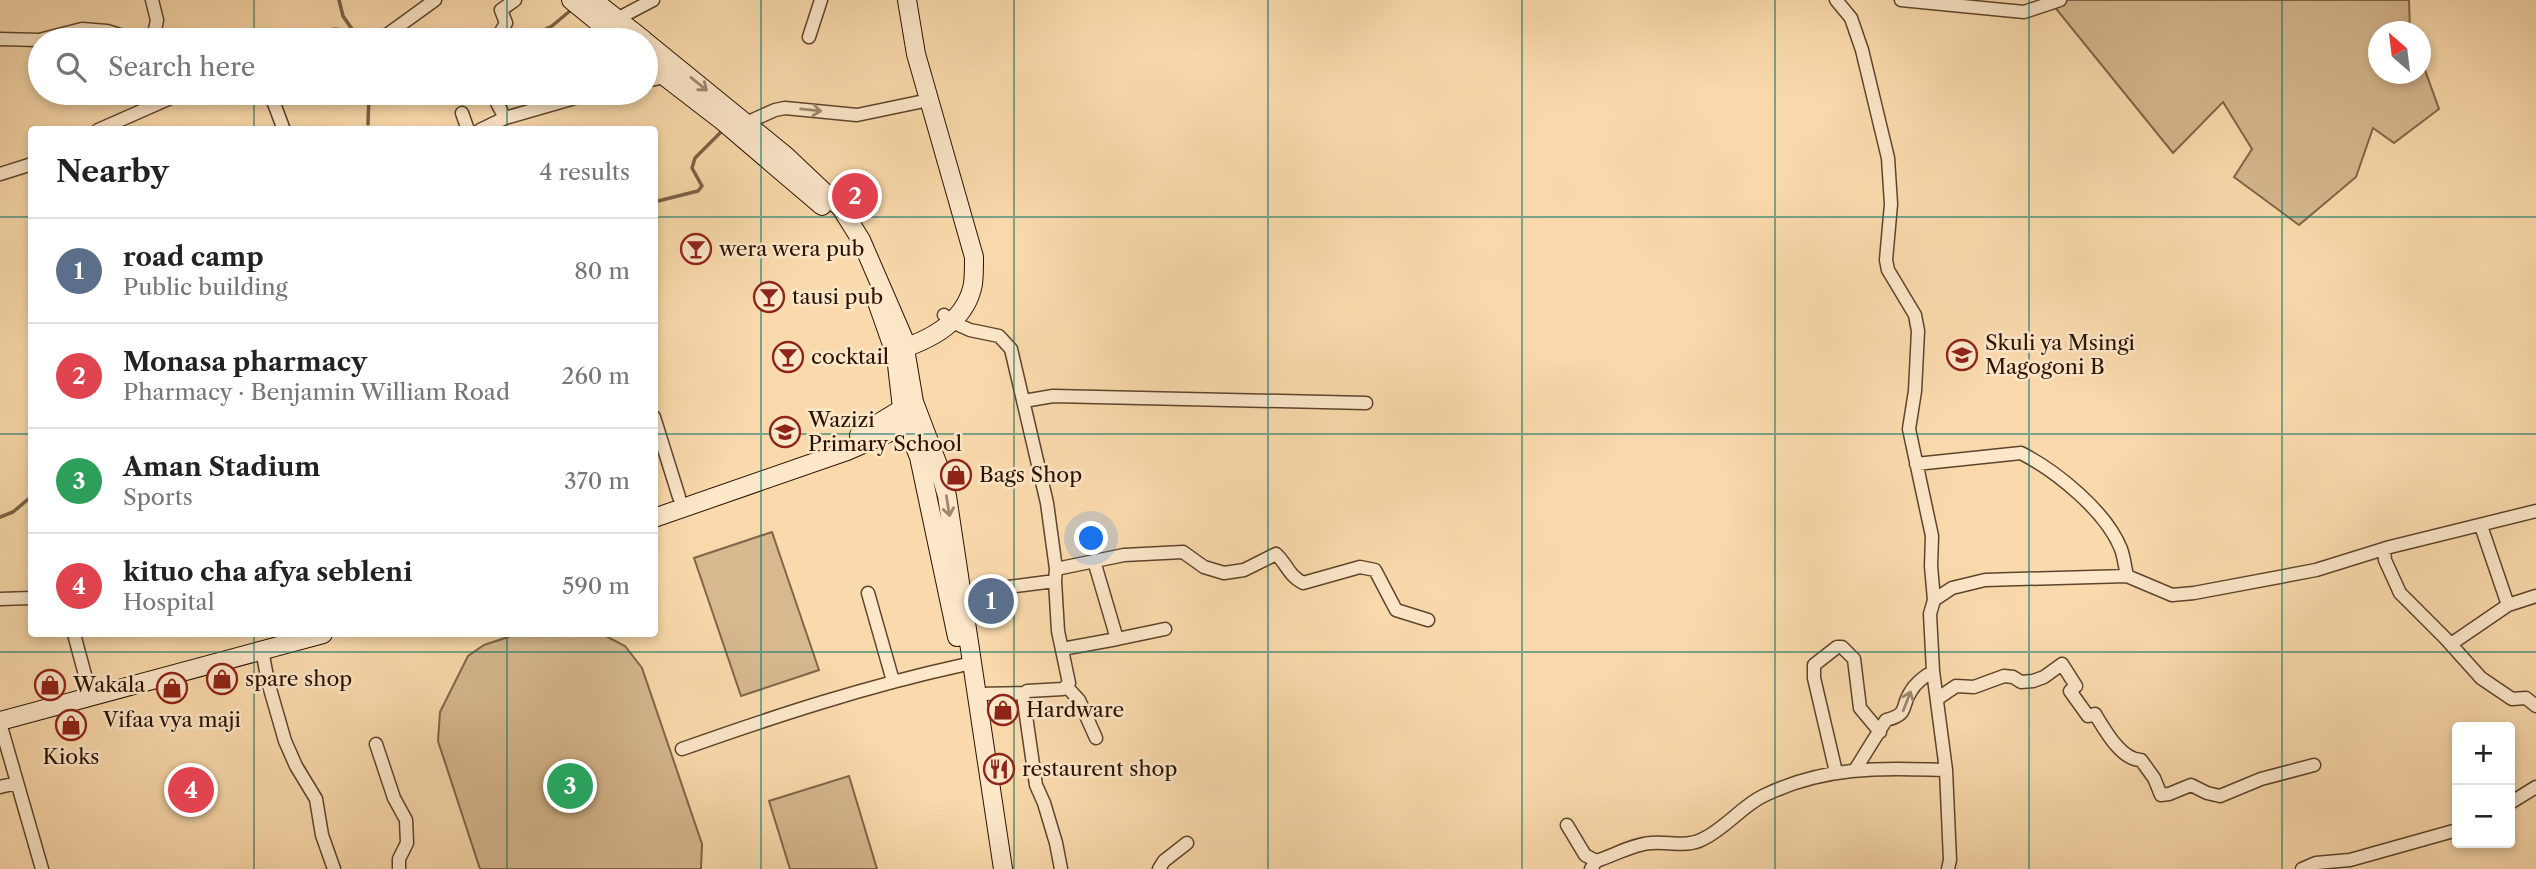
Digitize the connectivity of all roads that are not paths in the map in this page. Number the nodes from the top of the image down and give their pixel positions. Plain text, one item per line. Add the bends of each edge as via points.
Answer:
1 (152, 0) edge
2 (435, 0) edge
3 (515, 0) edge
4 (571, 0) edge
5 (593, 0) edge
6 (653, 0) edge
7 (821, 0) edge
8 (904, 0) edge
9 (1836, 0) edge
10 (1901, 0) edge
11 (2060, 0) edge
12 (617, 19) junction
13 (156, 28) edge
14 (396, 28) edge
15 (503, 28) edge
16 (605, 28) edge
17 (628, 28) edge
18 (809, 37) dead end
19 (0, 39) edge
20 (28, 40) edge
21 (658, 52) edge
22 (658, 71) edge
23 (665, 77) junction
24 (658, 78) edge
25 (924, 102) junction
26 (155, 105) edge
27 (275, 105) edge
28 (498, 105) edge
29 (550, 105) edge
30 (462, 113) dead end
31 (505, 118) junction
32 (746, 123) junction
33 (107, 126) edge
34 (282, 126) edge
35 (467, 126) edge
36 (488, 126) edge
37 (28, 165) edge
38 (0, 174) edge
39 (948, 318) junction
40 (899, 344) junction
41 (1024, 401) junction
42 (1366, 403) dead end
43 (910, 414) junction
44 (658, 430) edge
45 (1916, 464) junction
46 (679, 496) junction
47 (658, 504) edge
48 (2536, 511) edge
49 (658, 517) edge
50 (2481, 526) junction
51 (2384, 549) junction
52 (1094, 561) junction
53 (1055, 575) junction
54 (2127, 576) junction
55 (868, 593) dead end
56 (961, 593) junction
57 (2536, 596) edge
58 (28, 598) edge
59 (0, 599) edge
60 (1934, 600) junction
61 (2508, 605) junction
62 (1428, 620) dead end
63 (1165, 629) dead end
64 (75, 637) edge
65 (266, 637) edge
66 (312, 637) edge
67 (1117, 639) junction
68 (2451, 644) junction
69 (1062, 649) junction
70 (262, 650) junction
71 (963, 665) junction
72 (1933, 671) junction
73 (893, 681) junction
74 (88, 686) junction
75 (1067, 687) junction
76 (1024, 692) junction
77 (977, 694) junction
78 (1937, 699) junction
79 (2536, 706) edge
80 (0, 711) edge
81 (0, 722) edge
82 (1880, 732) junction
83 (1096, 738) dead end
84 (376, 744) dead end
85 (682, 749) dead end
86 (2314, 765) dead end
87 (1945, 770) junction
88 (1855, 771) junction
89 (1836, 772) junction
90 (17, 783) junction
91 (0, 787) edge
92 (2536, 787) edge
93 (2515, 800) edge
94 (1567, 825) dead end
95 (2452, 831) edge
96 (1187, 843) dead end
97 (1593, 865) edge
98 (42, 869) edge
99 (334, 869) edge
100 (399, 869) edge
101 (991, 869) edge
102 (1003, 869) edge
103 (1061, 869) edge
104 (1159, 869) edge
105 (1948, 869) edge
106 (2302, 869) edge

1 - 13 street
2 - 14 street
3 - 15 street via 501,10 506,23
4 - 16 main road
5 - 12 main road
6 - 12 street
7 - 18 street
8 - 25 main road
9 - 45 street via 1851,18 1862,50 1888,158 1888,270 1915,315 1918,331 1909,429
10 - 11 street via 2024,12
12 - 17 main road
19 - 20 street
21 -> 32 main road
22 - 23 main road
23 - 24 street
23 - 40 main road via 832,216 866,267
32 -> 25 street via 785,108 857,115
25 - 39 main road via 974,257 973,286
26 - 33 street
27 - 34 street
28 - 31 street
29 - 31 street
30 - 35 street
31 - 36 street
32 - 40 main road via 841,208 861,240
37 - 38 street
39 - 40 main road
39 - 41 street via 970,330 999,336 1011,349
40 - 43 main road
41 - 42 street via 1053,396
41 - 53 street via 1047,503
43 - 46 main road
43 - 49 main road via 847,451
43 -> 56 main road via 938,465 947,496
43 - 71 main road
44 - 46 street
45 - 54 street via 2021,453 2031,458 2064,480 2098,513 2121,550
45 - 60 street via 1932,536
46 - 47 main road
48 - 50 street
50 - 51 street
50 - 61 street
51 - 54 street via 2316,570 2172,595
51 - 68 street via 2400,593
52 - 53 street
52 - 62 street via 1183,552 1204,567 1224,573 1244,570 1276,554 1292,577 1303,583 1360,567 1375,570 1396,610
52 - 67 street
53 - 56 street
53 - 69 street
54 - 60 street via 1985,580 1952,588
55 - 73 street
56 - 77 main road
57 - 61 street
58 - 59 street
60 - 72 street via 1930,614
61 - 68 street
63 - 67 street
64 - 74 street
65 - 74 main road
66 - 70 main road
67 - 69 street
68 - 79 street via 2498,692 2512,699 2526,698
69 - 75 street
70 - 81 main road
70 - 99 street via 285,741 316,799
71 - 73 street
71 - 101 main road
72 - 78 street
82 -> 72 street via 1886,720 1899,717 1909,692
73 - 85 street
74 - 80 main road
75 - 76 street
75 - 83 street via 1079,700
76 - 77 street
76 - 103 street via 1031,765
77 - 102 main road
78 - 86 street via 1956,687 1974,687 2004,676 2033,681 2062,664 2076,686 2070,691 2088,716 2095,714 2123,753 2141,760 2161,795 2191,785 2220,796
78 - 87 street
81 - 90 street
82 - 88 street
82 - 89 street via 1860,708 1854,659 1837,647 1814,665
84 - 100 street via 406,820 407,843
87 - 88 street
87 - 105 street
88 - 89 street
89 - 97 street via 1807,777 1760,797 1701,841 1649,843
90 - 91 street
90 - 98 street
92 - 93 street
94 - 97 street
95 - 106 street
96 - 104 street

